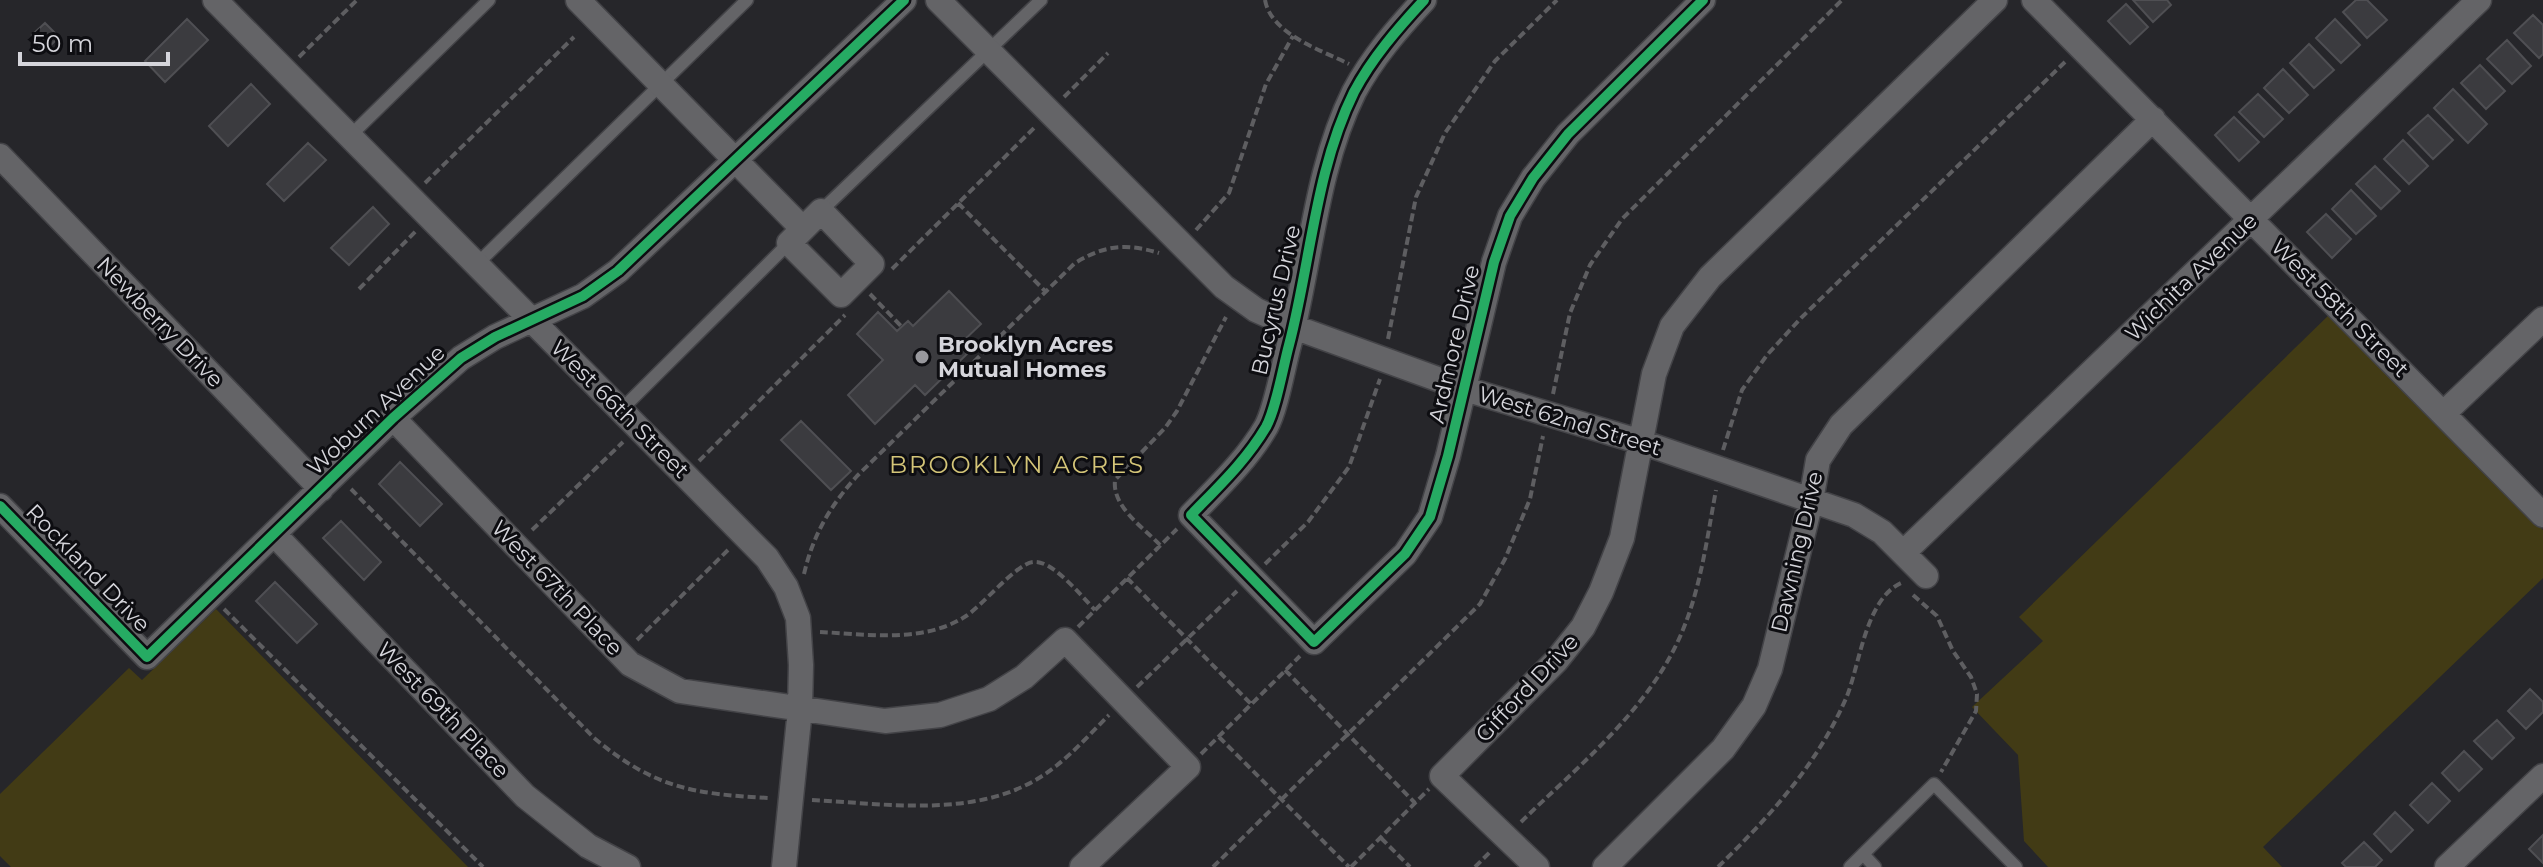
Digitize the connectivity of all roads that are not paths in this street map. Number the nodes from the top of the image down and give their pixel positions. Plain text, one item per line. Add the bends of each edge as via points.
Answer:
1 (489, 0) edge
2 (578, 0) edge
3 (747, 0) edge
4 (904, 0) edge
5 (938, 0) edge
6 (1041, 0) edge
7 (1424, 0) edge
8 (1703, 0) edge
9 (1995, 0) edge
10 (2479, 0) edge
11 (222, 2) edge
12 (2049, 5) edge
13 (988, 51) junction
14 (661, 84) junction
15 (2153, 119) junction
16 (350, 136) junction
17 (0, 156) edge
18 (734, 159) junction
19 (821, 211) junction
20 (2251, 218) junction
21 (796, 236) junction
22 (477, 264) junction
23 (532, 319) junction
24 (2543, 319) edge
25 (1294, 327) junction
26 (1465, 389) junction
27 (621, 410) junction
28 (2444, 413) junction
29 (393, 418) junction
30 (1641, 442) junction
31 (321, 489) junction
32 (1811, 501) junction
33 (0, 506) edge
34 (2543, 515) edge
35 (274, 534) junction
36 (1903, 553) junction
37 (1926, 576) dead end
38 (1252, 580) joint
39 (147, 657) joint
40 (800, 709) junction
41 (2543, 776) edge
42 (1863, 854) junction
43 (628, 867) edge
44 (784, 867) edge
45 (1082, 867) edge
46 (1537, 867) edge
47 (1605, 867) edge
48 (1850, 867) edge
49 (1875, 867) edge
50 (2016, 867) edge
51 (2447, 867) edge

1 - 16 lane
2 - 14 street
3 - 14 lane
4 - 18 street, Woburn Avenue
5 - 13 street, West 62nd Street
6 - 13 lane
7 - 25 street, Bucyrus Drive via 1391,35 1355,91 1334,142
8 - 26 street, Ardmore Drive via 1568,134 1533,178 1510,216 1494,262
9 - 30 street, Gifford Drive via 1710,277 1678,317 1654,374
10 - 20 street, Wichita Avenue
11 - 16 street, West 66th Street
12 - 15 street, West 58th Street via 2081,47
13 - 19 lane
13 - 25 street, West 62nd Street via 1224,287 1256,310
14 - 18 street
14 - 22 lane
15 - 20 street, West 58th Street
15 - 32 street, Dawning Drive via 1841,425 1818,460
16 - 22 street, West 66th Street
17 - 31 street, Newberry Drive
18 - 21 street
18 - 23 street, Woburn Avenue via 618,271 583,296
19 - 21 street
19 - 21 street via 872,264 841,295
20 - 28 street, West 58th Street
20 - 36 street, Wichita Avenue
21 - 27 lane
22 - 23 street, West 66th Street
23 - 27 street, West 66th Street
23 - 29 street, Woburn Avenue via 461,358
24 - 28 street
25 - 26 street, West 62nd Street
25 - 38 street, Bucyrus Drive via 1267,425 1238,466 1191,515
26 - 30 street, West 62nd Street
26 - 38 street, Ardmore Drive via 1430,517 1405,554 1314,642
27 - 40 street, West 66th Street via 767,558 786,587 798,618
28 - 34 street, West 58th Street
29 - 31 street, Woburn Avenue
29 - 40 street, West 67th Place via 630,664 680,691
30 - 32 street, West 62nd Street
30 - 46 street, Gifford Drive via 1622,538 1583,627 1442,776
31 - 35 street, Woburn Avenue
32 - 36 street, West 62nd Street via 1854,515
32 - 47 street, Dawning Drive via 1770,669 1754,706 1723,749
33 - 39 street, Rockland Drive
35 - 39 street, Woburn Avenue
35 - 43 street, West 69th Place via 525,796 588,846
36 - 37 street, West 62nd Street
40 - 44 street, West 66th Street
40 - 45 street via 885,721 940,715 989,699 1024,677 1065,640 1188,767
41 - 51 street
42 - 48 lane
42 - 49 lane
42 - 50 lane via 1934,784

